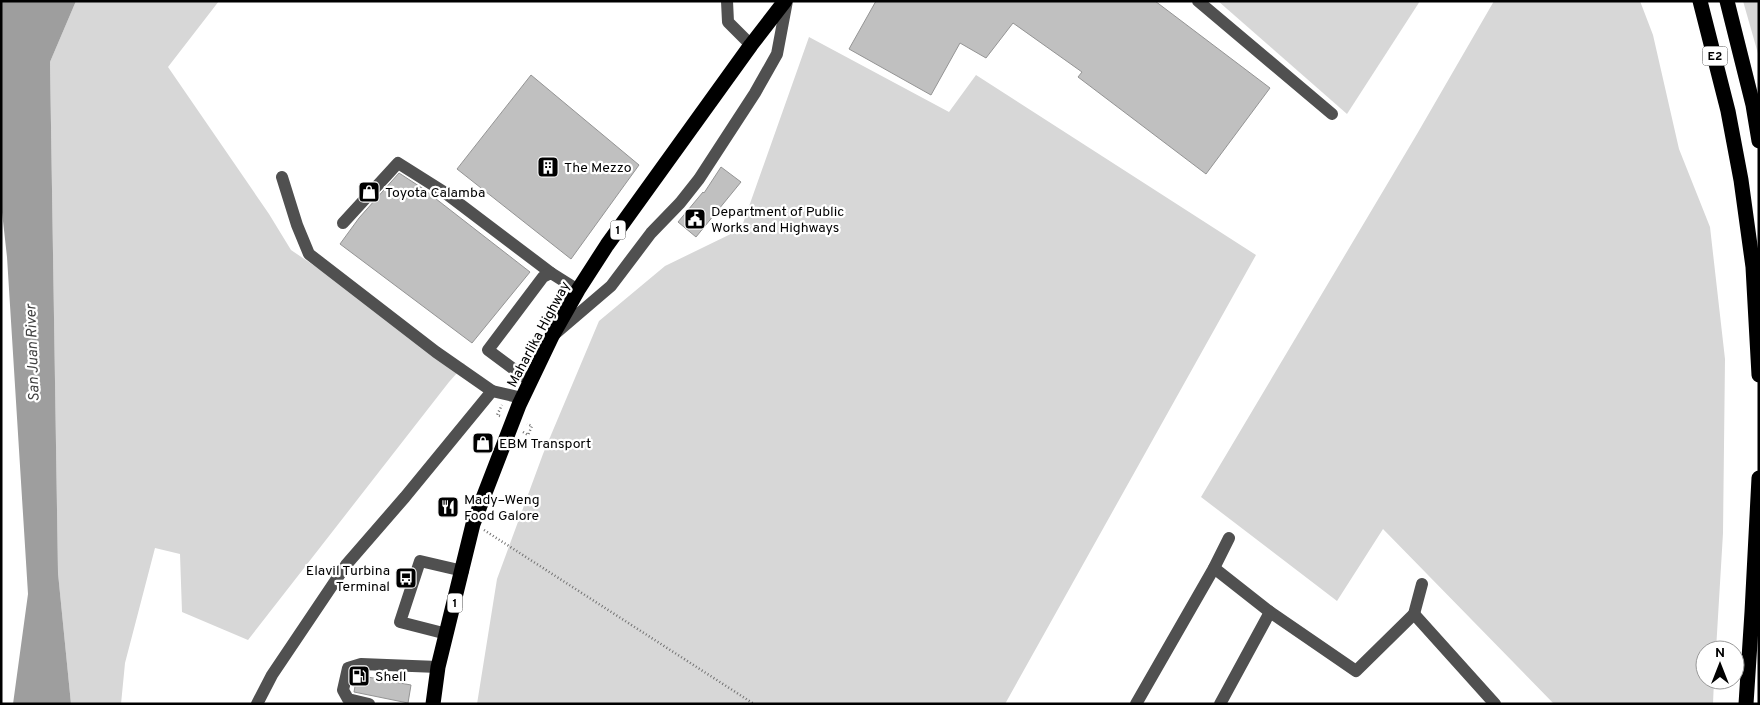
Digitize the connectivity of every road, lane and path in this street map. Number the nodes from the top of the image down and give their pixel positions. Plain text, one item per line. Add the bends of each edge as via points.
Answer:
1 (727, 1) edge
2 (786, 1) edge
3 (1198, 1) edge
4 (1700, 1) edge
5 (1727, 1) edge
6 (751, 45) junction
7 (1332, 114) dead end
8 (1759, 141) edge
9 (282, 177) dead end
10 (343, 223) dead end
11 (551, 273) junction
12 (578, 290) junction
13 (552, 336) junction
14 (1759, 375) edge
15 (531, 382) junction
16 (492, 391) junction
17 (522, 398) junction
18 (532, 426) dead end
19 (528, 435) dead end
20 (1759, 478) edge
21 (473, 524) junction
22 (1229, 538) dead end
23 (1214, 568) junction
24 (462, 571) junction
25 (1422, 584) dead end
26 (1270, 612) junction
27 (1756, 612) edge
28 (1414, 614) junction
29 (447, 634) junction
30 (438, 667) junction
31 (256, 704) edge
32 (368, 704) edge
33 (433, 704) edge
34 (754, 704) edge
35 (1136, 704) edge
36 (1220, 704) edge
37 (1495, 704) edge
38 (1746, 704) edge

1 - 6 street via 728,22
2 - 6 highway, Maharlika Highway / 1
2 - 13 street via 777,54 699,178 611,286
3 - 7 street
4 - 14 highway, E2 via 1728,111 1741,180 1754,268
5 - 8 highway, E2
6 - 12 highway, Maharlika Highway / 1
9 - 16 street via 309,254
10 - 11 street via 398,163 444,192
11 - 12 street
11 - 15 street via 543,277 488,350
12 - 13 highway, Maharlika Highway / 1
13 - 15 highway, Maharlika Highway / 1
15 - 17 highway, Maharlika Highway / 1
16 - 17 street
16 - 31 street via 346,565
17 - 21 highway, Maharlika Highway / 1
18 - 19 path
20 - 27 highway
21 - 24 highway, Maharlika Highway / 1
21 - 34 path
22 - 23 street
23 - 26 street
23 - 35 street
24 - 29 highway, Maharlika Highway / 1
24 - 29 street via 420,561 400,622
25 - 28 street
26 - 28 street via 1356,671
26 - 36 street
27 - 38 highway
28 - 37 street
29 - 30 highway, Maharlika Highway / 1
30 - 32 street via 361,664 348,668 343,690 348,699
30 - 33 highway, Maharlika Highway / 1

